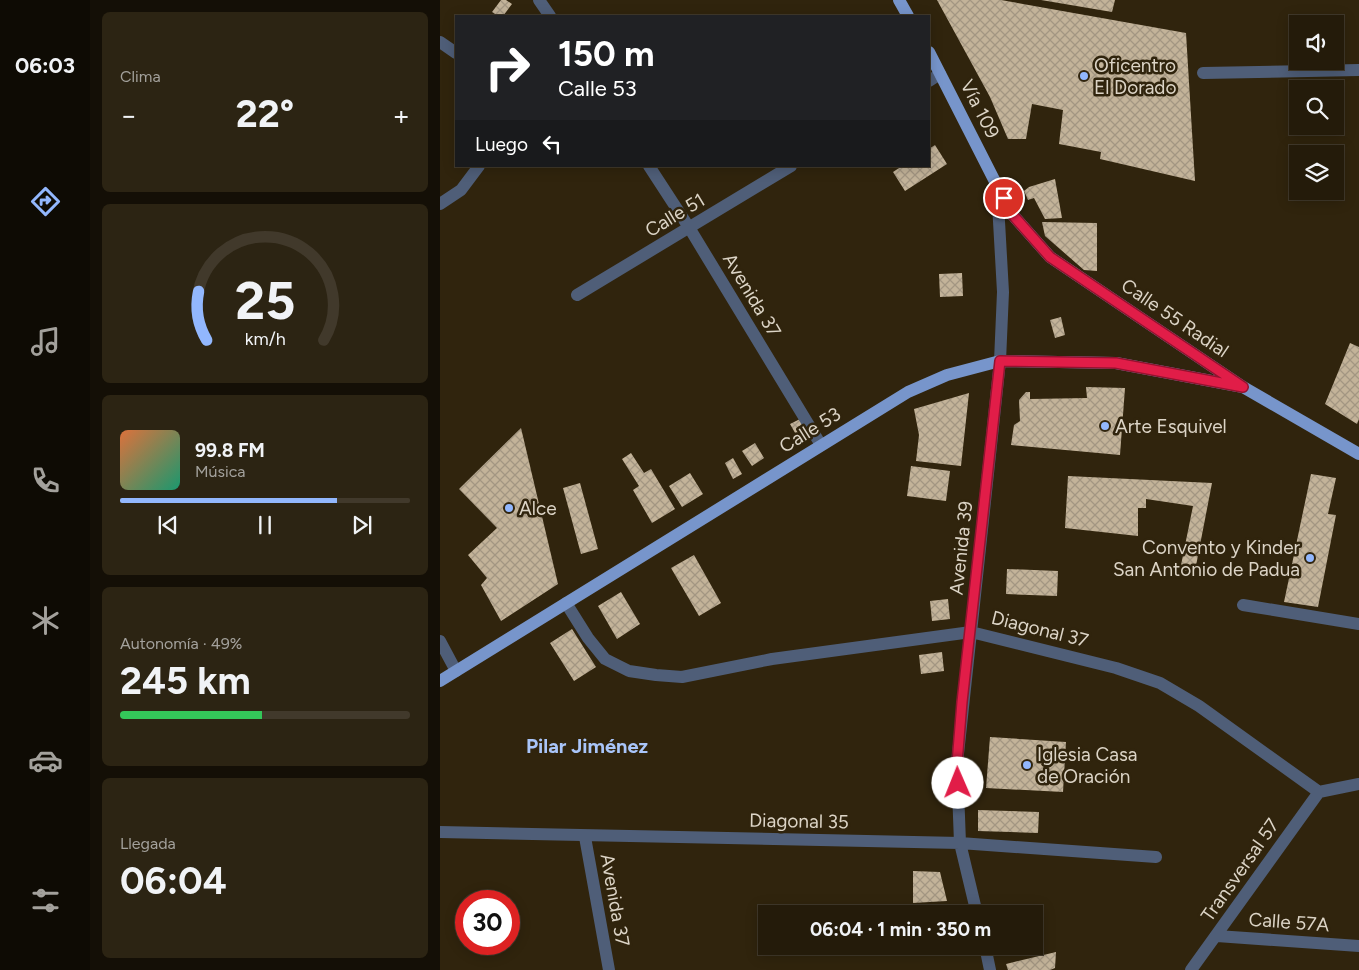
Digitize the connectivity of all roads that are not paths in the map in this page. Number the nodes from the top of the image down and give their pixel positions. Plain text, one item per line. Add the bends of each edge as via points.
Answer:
1 (539, 0) edge
2 (899, 0) edge
3 (549, 15) edge
4 (907, 15) edge
5 (440, 42) edge
6 (455, 52) edge
7 (930, 54) edge
8 (1359, 70) edge
9 (1203, 73) dead end
10 (940, 74) junction
11 (930, 80) edge
12 (478, 167) edge
13 (650, 167) edge
14 (789, 167) edge
15 (997, 184) junction
16 (440, 204) edge
17 (690, 229) junction
18 (577, 295) dead end
19 (1000, 361) junction
20 (1243, 387) junction
21 (821, 445) junction
22 (1359, 454) edge
23 (566, 603) junction
24 (1243, 605) dead end
25 (1359, 624) edge
26 (972, 632) junction
27 (440, 641) edge
28 (456, 671) junction
29 (440, 681) edge
30 (1359, 784) edge
31 (1319, 792) junction
32 (440, 832) edge
33 (585, 837) junction
34 (960, 843) junction
35 (1156, 857) dead end
36 (975, 905) edge
37 (1217, 936) junction
38 (1359, 946) edge
39 (987, 955) edge
40 (609, 970) edge
41 (990, 970) edge
42 (1191, 970) edge

1 - 3 street
2 - 4 main road
5 - 6 street
7 - 10 main road, Vía 109
8 - 9 street
10 - 11 street
10 - 15 main road, Vía 109
12 - 16 street via 461,190
13 - 17 street, Avenida 37
14 - 17 street, Calle 51
15 - 19 street, Avenida 39 via 1003,292
15 - 20 main road, Calle 55 Radial via 1011,213 1050,257
17 - 18 street, Calle 51
17 - 21 street, Avenida 37
19 - 20 main road, Calle 53 via 1116,363
19 - 21 main road, Calle 53 via 947,375 908,392
19 - 26 street, Avenida 39
20 - 22 main road, Calle 55 Radial
21 - 23 main road, Calle 53
23 - 26 street, Diagonal 37 via 605,659 629,671 682,677 772,659
23 - 28 main road, Calle 53
24 - 25 street
26 - 31 street, Diagonal 37 via 1116,668 1160,684 1199,706
26 - 34 street, Avenida 39 via 957,763
27 - 28 street
28 - 29 main road, Calle 53
30 - 31 street
31 - 37 street, Transversal 57
32 - 33 street, Diagonal 35
33 - 34 street, Diagonal 35
33 - 40 street, Avenida 37
34 - 35 street, Diagonal 35
34 - 36 street, Avenida 39
37 - 38 street, Calle 57A
37 - 42 street, Transversal 57
39 - 41 street

